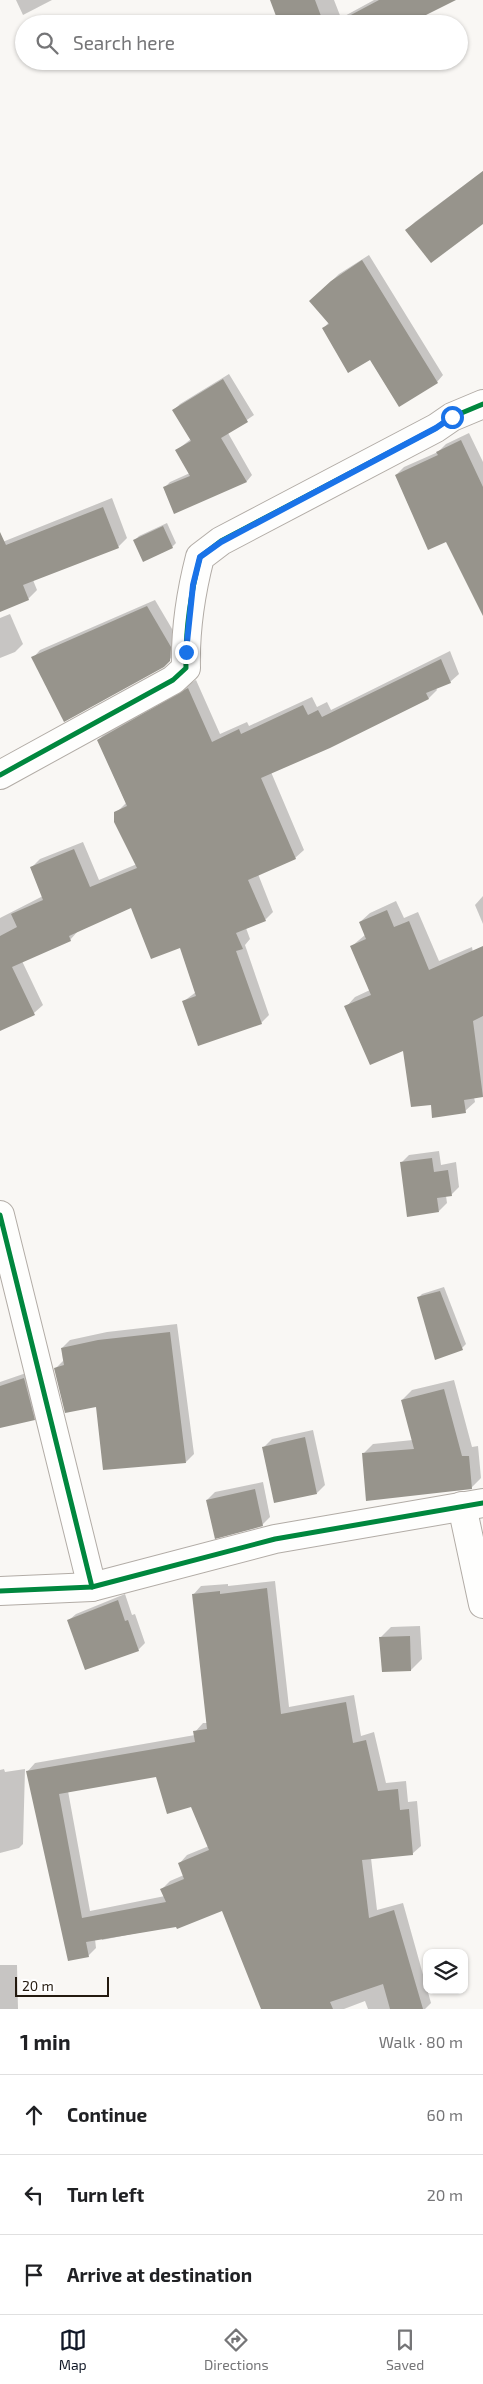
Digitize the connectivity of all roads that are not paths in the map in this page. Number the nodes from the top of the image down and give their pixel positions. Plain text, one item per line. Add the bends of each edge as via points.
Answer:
1 (483, 404) edge
2 (0, 775) edge
3 (0, 1215) edge
4 (473, 1505) edge
5 (92, 1587) junction
6 (0, 1591) edge
7 (483, 1604) edge

1 - 2 street via 452,417 221,542 200,557 193,585 186,668 173,680
3 - 5 street
4 - 5 street via 275,1539
4 - 7 street
5 - 6 street

